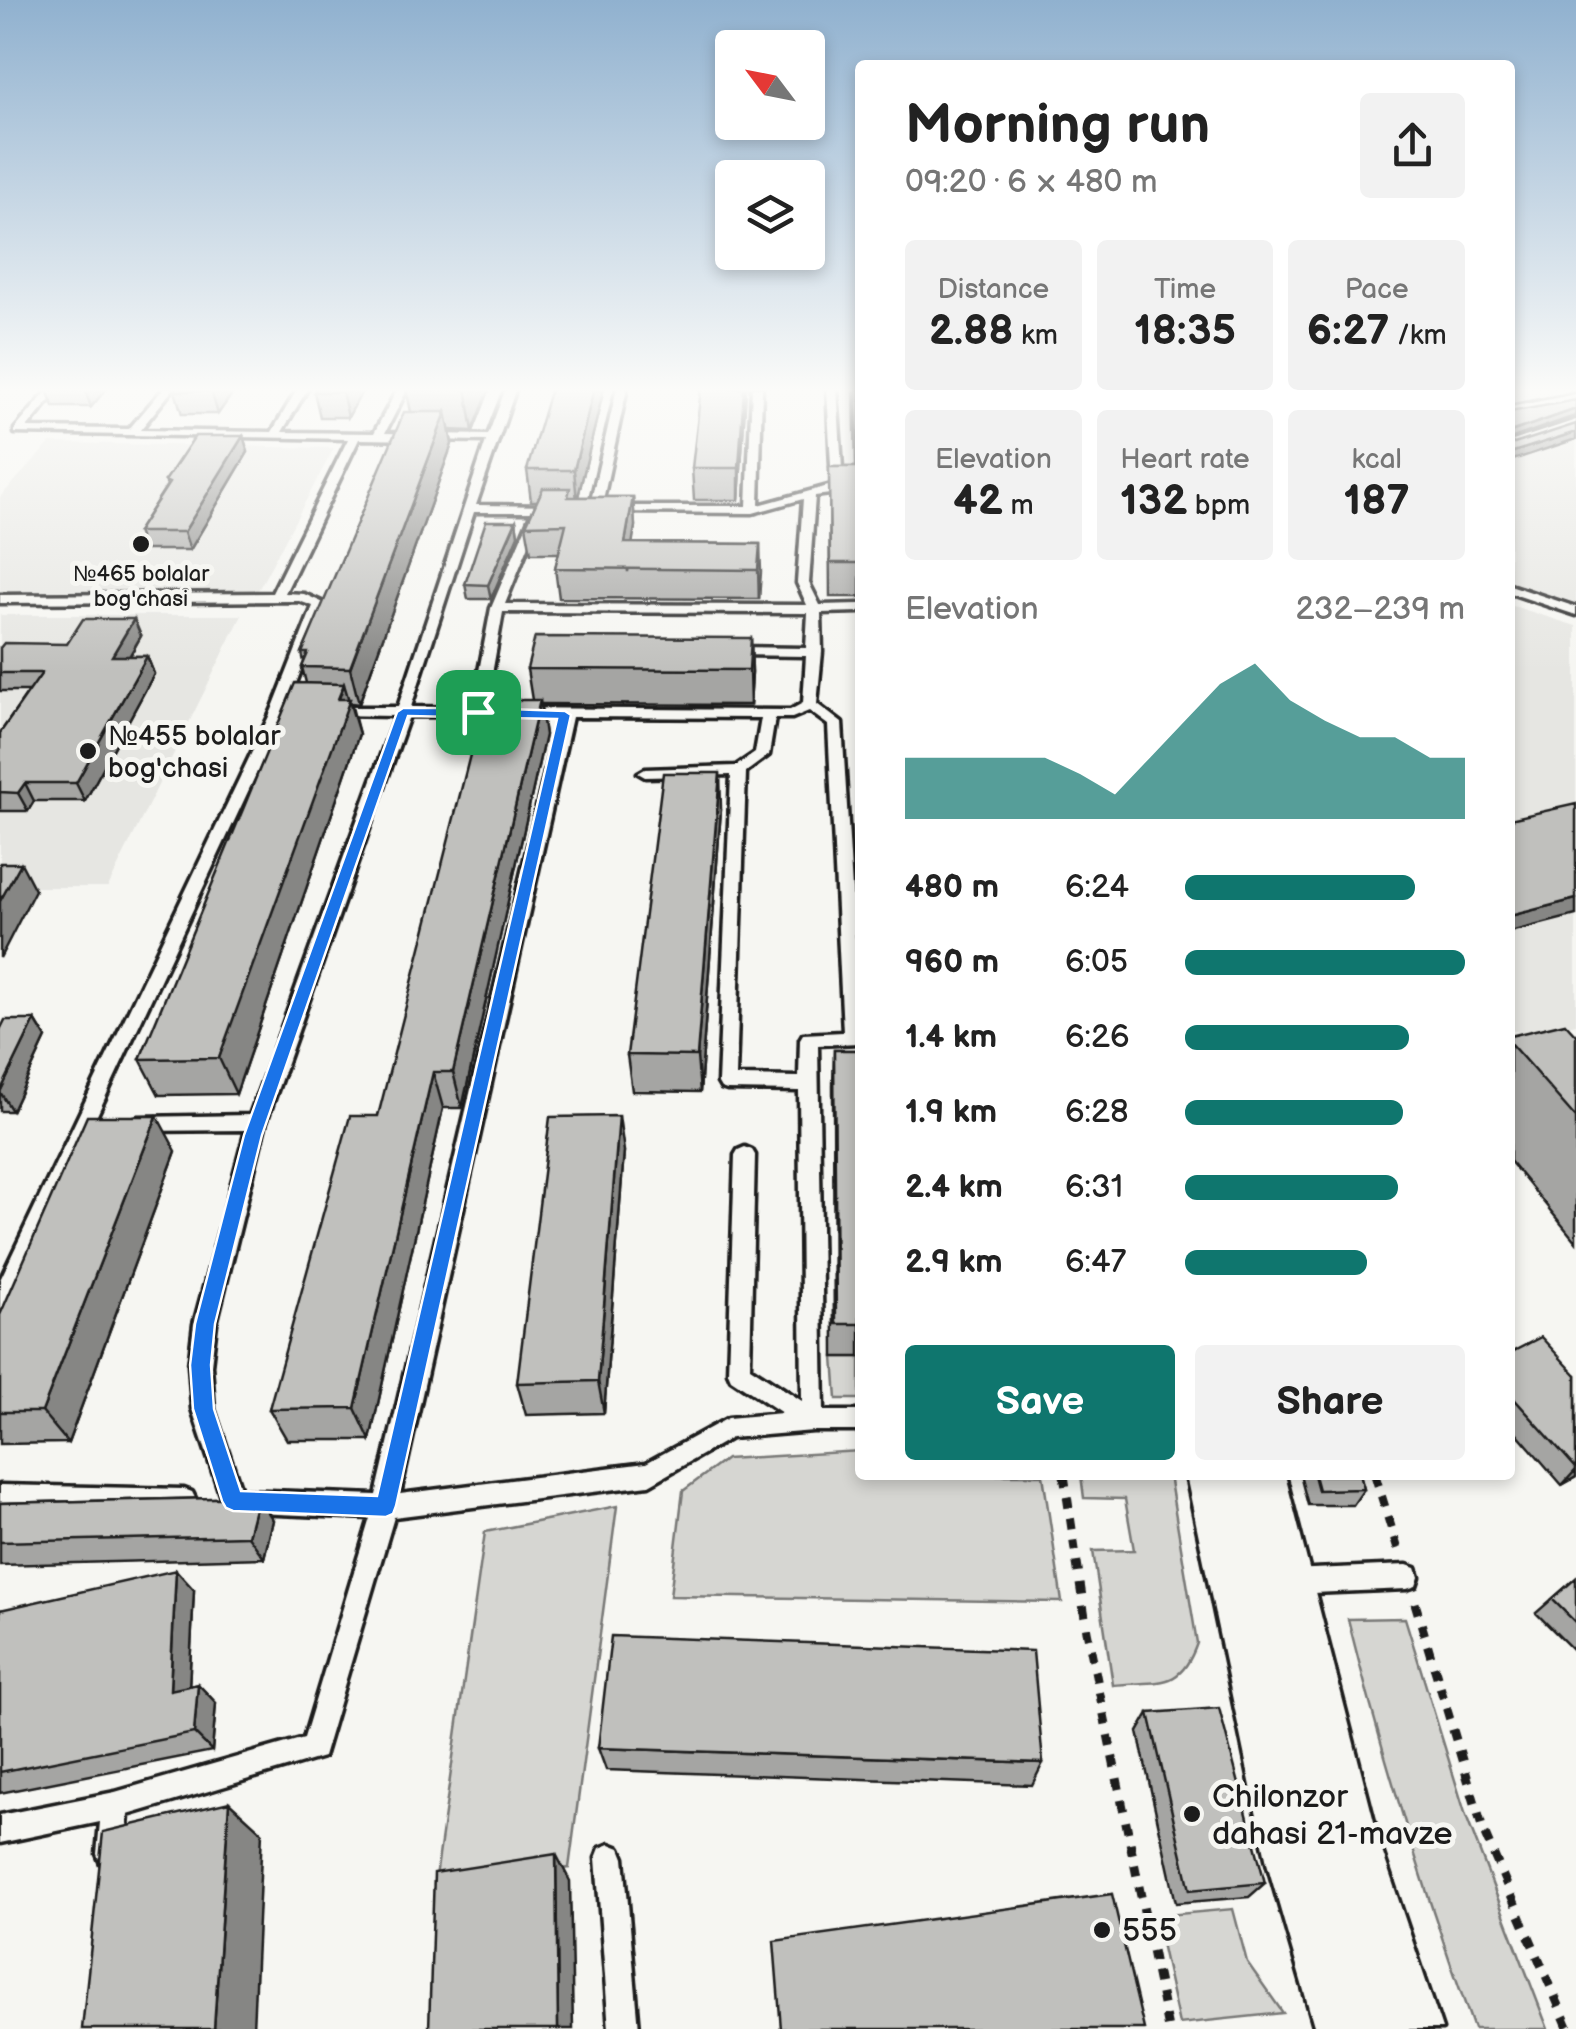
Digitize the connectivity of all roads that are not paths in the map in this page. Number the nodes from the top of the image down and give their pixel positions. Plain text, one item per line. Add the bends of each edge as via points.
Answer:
1 (333, 483) edge
2 (477, 483) edge
3 (601, 483) edge
4 (754, 483) edge
5 (838, 483) edge
6 (838, 487) junction
7 (855, 487) edge
8 (809, 494) junction
9 (469, 508) junction
10 (539, 508) junction
11 (595, 509) junction
12 (753, 510) junction
13 (1515, 591) edge
14 (278, 598) junction
15 (0, 599) edge
16 (496, 608) junction
17 (815, 608) junction
18 (855, 608) edge
19 (1576, 611) edge
20 (720, 651) edge
21 (815, 652) junction
22 (810, 705) junction
23 (314, 710) edge
24 (403, 712) junction
25 (478, 712) junction
26 (769, 713) junction
27 (565, 715) junction
28 (740, 770) junction
29 (645, 772) dead end
30 (855, 1024) edge
31 (855, 1038) edge
32 (808, 1084) junction
33 (257, 1122) junction
34 (104, 1125) junction
35 (744, 1155) dead end
36 (0, 1302) edge
37 (813, 1420) junction
38 (855, 1421) edge
39 (1218, 1480) edge
40 (1255, 1480) edge
41 (0, 1496) edge
42 (233, 1501) junction
43 (386, 1506) junction
44 (1406, 1577) road end
45 (1278, 1582) junction
46 (115, 1806) junction
47 (0, 1830) edge
48 (610, 1858) dead end
49 (110, 1880) edge
50 (624, 2029) edge
51 (1355, 2029) edge
52 (1402, 2029) edge

1 - 14 lane
2 - 9 lane
3 - 11 lane
4 - 12 lane
5 - 6 lane
6 - 7 lane
6 - 8 lane
8 - 12 lane
8 - 17 lane via 803,583
9 - 10 lane
9 - 24 lane
10 - 11 lane
10 - 16 lane
11 - 12 lane
13 - 19 lane
14 - 15 lane
14 - 34 lane via 320,604 288,710
16 - 17 lane
16 - 25 lane
17 - 18 lane
17 - 21 lane
20 - 21 lane
21 - 22 lane
22 - 26 lane via 792,714
22 - 30 lane via 834,723
23 - 24 lane
24 - 25 lane
24 - 33 lane
25 - 27 lane
26 - 27 lane
26 - 28 lane via 762,755
27 - 43 lane
28 - 29 lane
28 - 32 lane via 727,1083
31 - 32 lane via 809,1039
32 - 37 lane
33 - 34 lane
33 - 42 lane via 200,1365 203,1409
34 - 36 lane
35 - 37 lane via 739,1372
37 - 38 lane
37 - 43 lane via 728,1428 649,1474
39 - 51 main road via 1304,1863
40 - 45 main road
41 - 42 lane
42 - 43 lane
43 - 46 lane via 314,1748
44 - 45 lane
45 - 52 main road via 1343,1845
46 - 47 lane
46 - 49 lane
48 - 50 lane

